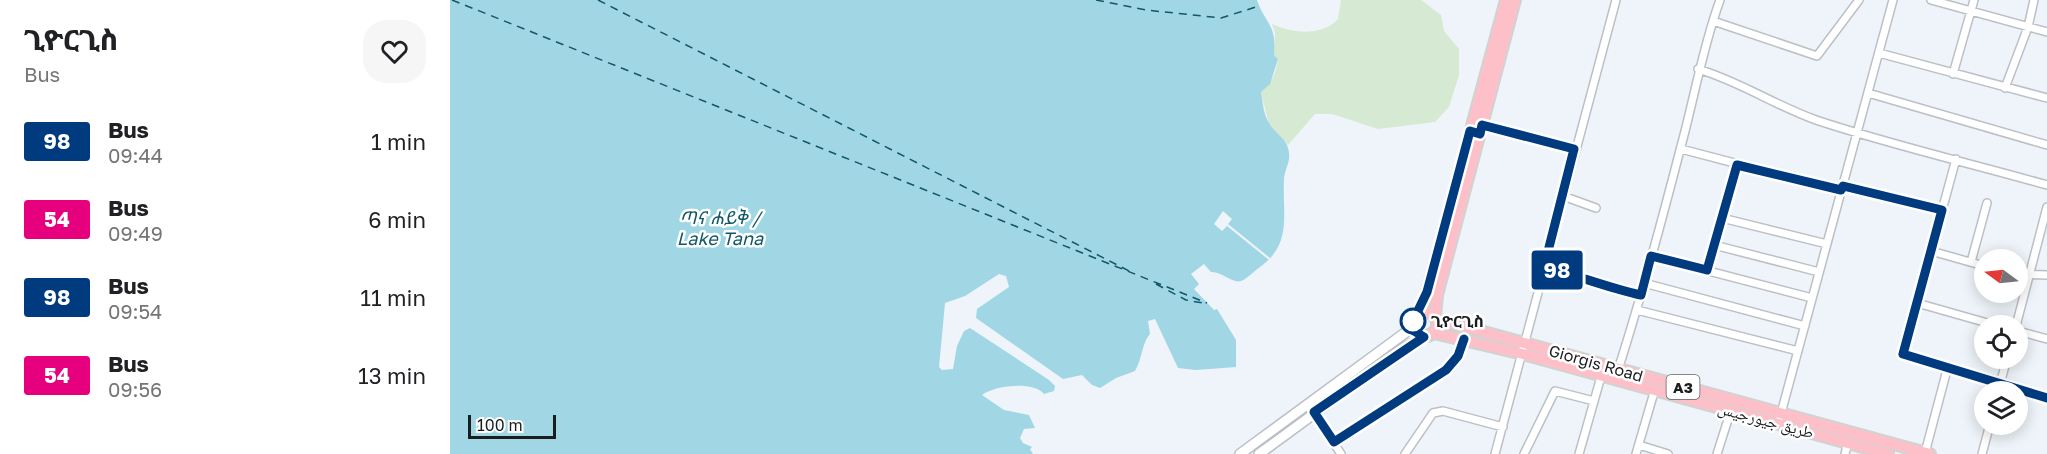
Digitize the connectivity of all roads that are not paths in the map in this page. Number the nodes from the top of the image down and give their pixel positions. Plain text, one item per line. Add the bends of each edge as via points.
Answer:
1 (1506, 0) edge
2 (1515, 0) edge
3 (1616, 0) edge
4 (1720, 0) edge
5 (1858, 0) edge
6 (1893, 0) edge
7 (1931, 0) edge
8 (1974, 0) edge
9 (2034, 0) edge
10 (1971, 12) junction
11 (1713, 21) junction
12 (2028, 27) junction
13 (2047, 32) edge
14 (1879, 53) junction
15 (1698, 69) junction
16 (1953, 74) junction
17 (2005, 88) junction
18 (1868, 93) junction
19 (1484, 99) junction
20 (2047, 99) edge
21 (1477, 130) junction
22 (1858, 132) junction
23 (2047, 146) edge
24 (1574, 149) junction
25 (1681, 149) junction
26 (1956, 159) junction
27 (1737, 165) junction
28 (2047, 185) edge
29 (1842, 188) junction
30 (1563, 196) junction
31 (1987, 203) dead end
32 (2047, 207) edge
33 (1596, 208) dead end
34 (1942, 210) junction
35 (1722, 218) junction
36 (1827, 244) junction
37 (1714, 245) junction
38 (1931, 251) junction
39 (1651, 256) junction
40 (1442, 257) junction
41 (1971, 262) junction
42 (1974, 263) edge
43 (1544, 267) junction
44 (1707, 270) junction
45 (1819, 272) junction
46 (2029, 274) junction
47 (2047, 275) edge
48 (1644, 282) junction
49 (1641, 295) junction
50 (1812, 298) junction
51 (1917, 303) junction
52 (1637, 310) junction
53 (1419, 314) junction
54 (2019, 315) edge
55 (1436, 318) junction
56 (1974, 319) edge
57 (1804, 326) junction
58 (1413, 327) junction
59 (2028, 334) edge
60 (1429, 335) junction
61 (1464, 339) junction
62 (2047, 339) edge
63 (1524, 348) junction
64 (1798, 351) junction
65 (1948, 366) junction
66 (1603, 370) junction
67 (1617, 374) junction
68 (1998, 381) edge
69 (1655, 389) junction
70 (2028, 391) edge
71 (2047, 398) edge
72 (1594, 401) junction
73 (1308, 404) junction
74 (1731, 410) junction
75 (1314, 412) junction
76 (1779, 418) junction
77 (1503, 427) junction
78 (1987, 435) edge
79 (1334, 442) junction
80 (1848, 442) junction
81 (1639, 445) junction
82 (1873, 447) edge
83 (1928, 453) edge
84 (1240, 454) edge
85 (1259, 454) edge
86 (1341, 454) edge
87 (1405, 454) edge
88 (1496, 454) edge
89 (1524, 454) edge
90 (1580, 454) edge
91 (1636, 454) edge
92 (1668, 454) edge
93 (1717, 454) edge
94 (1845, 454) edge
95 (1888, 454) edge
96 (1982, 454) edge

1 - 19 highway
2 - 19 highway
3 - 24 street
4 - 11 street
5 - 11 street via 1817,56
6 - 14 street
7 - 10 street
8 - 10 street
9 - 12 street
10 - 12 street
10 - 16 street
11 - 15 street
12 - 13 street
12 - 17 street
14 - 16 street
14 - 18 street
15 - 22 street via 1731,80 1799,114
15 - 25 street
16 - 17 street
17 - 20 street
18 - 22 street
18 - 23 street
19 - 21 highway
21 - 24 street
21 - 40 highway
22 - 26 street
22 - 29 street
24 - 30 street
25 - 27 street
25 - 39 street
26 - 28 street
26 - 34 street
27 - 29 street
27 - 35 street
29 - 34 street
29 - 36 street
30 - 33 street
30 - 43 street
31 - 41 street
32 - 46 street
34 - 38 street
35 - 36 street
35 - 37 street
36 - 45 street
37 - 44 street
37 - 45 street
38 - 41 street
38 - 51 street
39 - 44 street
39 - 48 street
40 - 53 highway
40 - 55 highway
41 - 42 street
43 - 49 street
43 - 63 street
44 - 50 street
45 - 50 street
46 - 47 street
46 - 54 street
48 - 49 street
48 - 57 street
49 - 52 street
50 - 57 street
51 - 56 street
51 - 65 street via 1903,354
52 - 64 street
52 - 67 street
53 - 55 highway, A3 via 1429,312
53 - 58 highway
55 - 60 highway via 1437,327
55 - 63 highway, Giorgis Road / A3
57 - 64 street
58 - 60 highway via 1417,334
58 - 73 main road
59 - 62 street
60 - 61 highway, طريق جيورجيس / A3
60 - 75 main road
61 - 63 highway, طريق جيورجيس / A3
61 - 79 street via 1458,356 1446,370
63 - 66 highway, طريق جيورجيس / A3
63 - 77 street
64 - 76 street
65 - 68 street
65 - 83 street
66 - 67 highway, طريق جيورجيس / A3
66 - 72 street
67 - 69 highway, طريق جيورجيس / A3
67 - 76 highway, Giorgis Road / A3
69 - 74 highway, طريق جيورجيس / A3
69 - 81 street
70 - 71 street
72 - 89 street via 1554,390
72 - 90 street
73 - 75 street
73 - 84 main road
74 - 76 highway, طريق جيورجيس / A3
74 - 93 street
75 - 79 street
75 - 85 main road
76 - 80 highway, طريق جيورجيس / A3
76 - 82 highway, Giorgis Road / A3
77 - 87 street via 1443,411 1434,413
77 - 88 street
78 - 96 street
79 - 86 street
80 - 82 highway, طريق جيورجيس / A3
80 - 94 street
81 - 91 street
81 - 92 street
82 - 83 highway, Giorgis Road / A3
82 - 95 highway, طريق جيورجيس / A3

